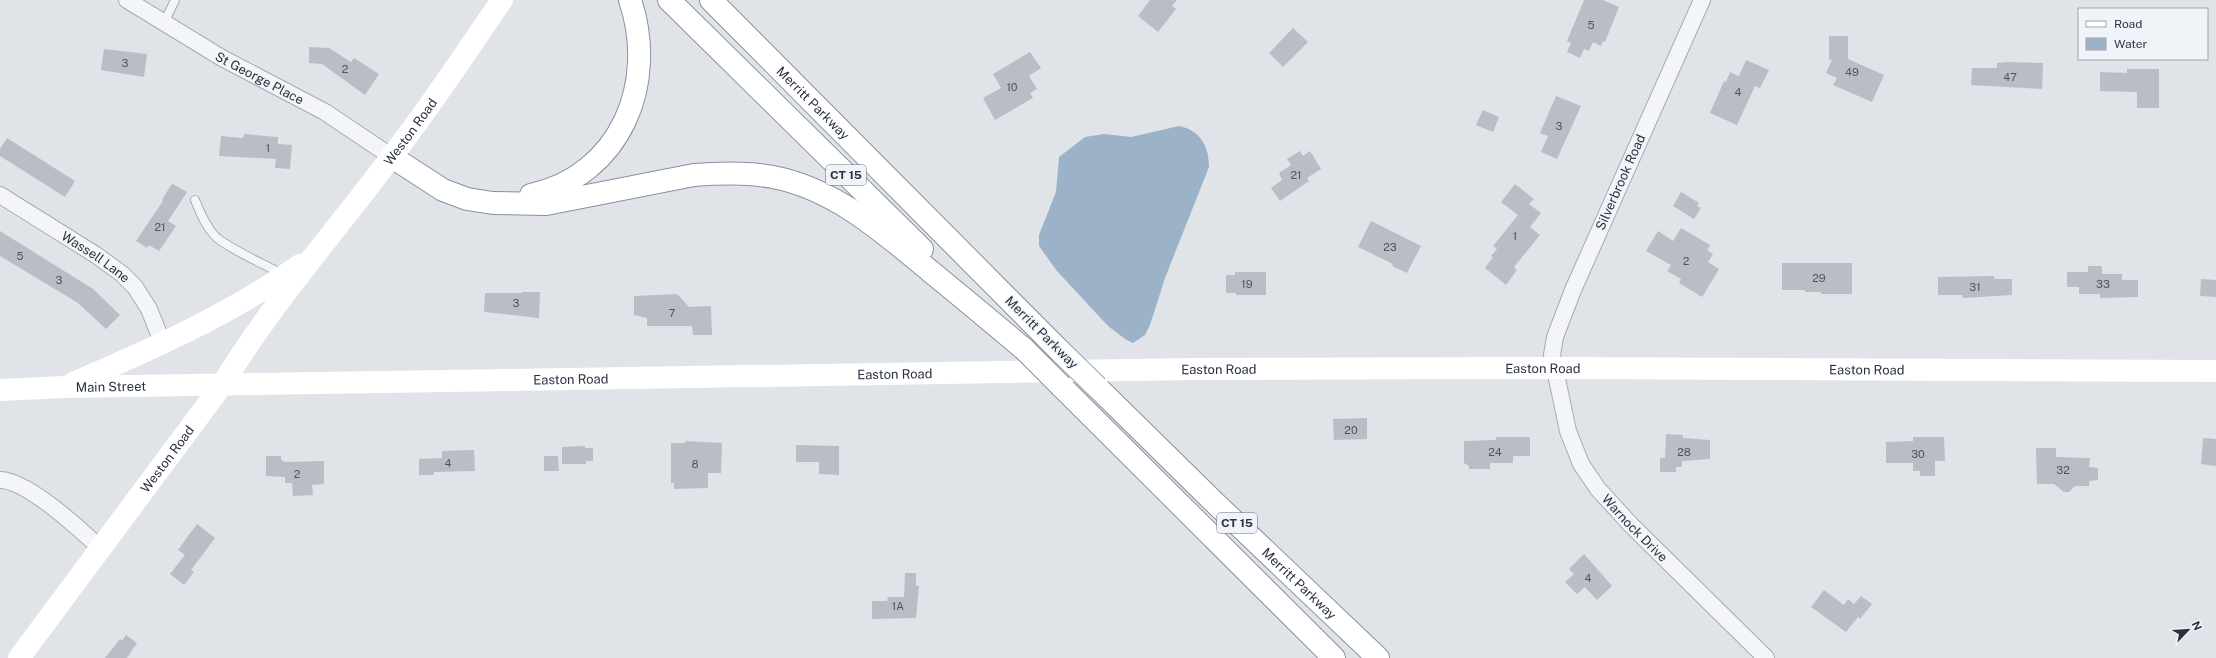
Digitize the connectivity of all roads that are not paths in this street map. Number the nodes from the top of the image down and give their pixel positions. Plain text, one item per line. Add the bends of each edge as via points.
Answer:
1 (127, 0) edge
2 (175, 0) edge
3 (502, 0) edge
4 (630, 0) edge
5 (669, 0) edge
6 (711, 0) edge
7 (1702, 0) edge
8 (164, 23) junction
9 (392, 157) junction
10 (0, 195) edge
11 (194, 200) dead end
12 (493, 203) junction
13 (311, 258) junction
14 (284, 276) junction
15 (163, 344) junction
16 (1024, 349) junction
17 (1555, 368) junction
18 (2216, 371) edge
19 (222, 385) junction
20 (65, 387) junction
21 (0, 390) edge
22 (0, 480) edge
23 (101, 549) junction
24 (19, 658) edge
25 (1334, 658) edge
26 (1378, 658) edge
27 (1766, 658) edge

1 - 8 street, St George Place
2 - 8 lane
3 - 9 main road, Weston Road
4 - 12 main road via 639,39 639,69 630,108 620,133 603,156 567,182 540,193
5 - 16 main road, Merritt Parkway / CT 15
6 - 26 main road, Merritt Parkway / CT 15, bridge via 1059,350
7 - 17 street, Silverbrook Road via 1560,324 1552,355
8 - 9 street, St George Place via 222,58 325,112
9 - 12 main road via 443,190 467,199
9 - 13 main road, Weston Road
10 - 15 street, Wassell Lane via 122,274 135,287 149,309
11 - 14 lane via 215,236
12 - 16 main road via 546,204 694,175 735,173 774,177 820,193 856,212
13 - 14 main road, Weston Road
13 - 19 main road, Weston Road via 239,357
14 - 15 main road, Weston Road via 223,314
15 - 20 main road, Weston Road
16 - 25 main road, Merritt Parkway / CT 15, bridge
17 - 18 main road, Easton Road
17 - 19 main road, Easton Road via 1194,368
17 - 27 street, Warnock Drive via 1568,431 1576,454 1588,475 1631,525
19 - 20 main road, Main Street
19 - 23 main road, Weston Road
20 - 21 main road, Main Street
22 - 23 street via 10,480 43,501 79,528
23 - 24 main road, Weston Road

